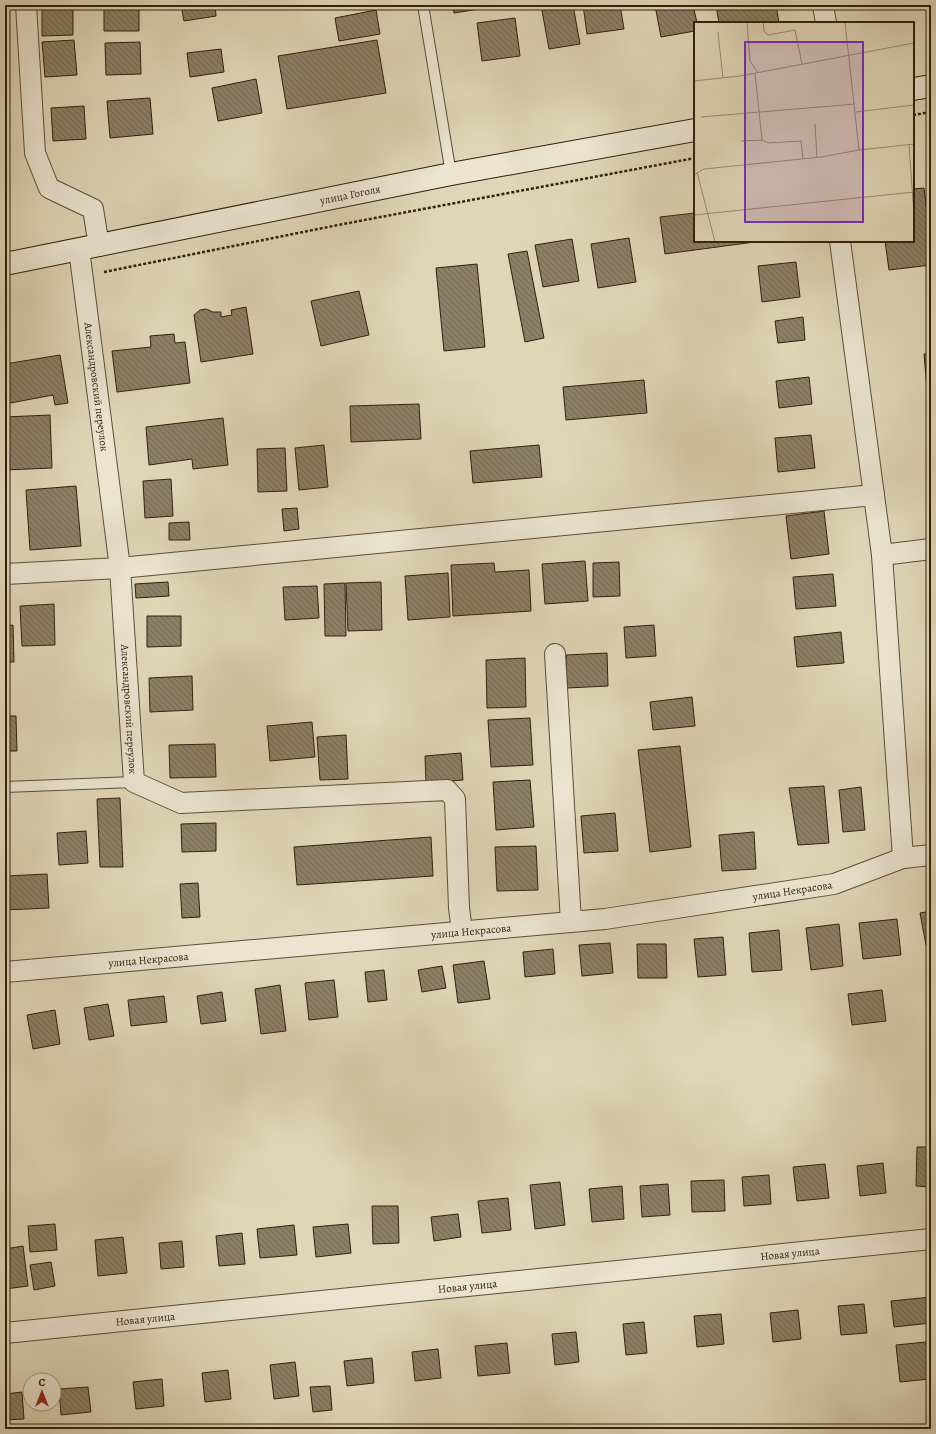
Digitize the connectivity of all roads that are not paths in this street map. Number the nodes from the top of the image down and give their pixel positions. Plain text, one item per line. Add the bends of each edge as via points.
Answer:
1 (26, 5) edge
2 (423, 5) edge
3 (823, 5) edge
4 (826, 22) edge
5 (931, 86) edge
6 (914, 89) edge
7 (694, 130) edge
8 (451, 174) junction
9 (840, 242) edge
10 (89, 248) junction
11 (5, 264) edge
12 (874, 495) junction
13 (931, 549) edge
14 (882, 555) junction
15 (120, 568) junction
16 (5, 574) edge
17 (555, 654) dead end
18 (134, 782) junction
19 (5, 787) edge
20 (931, 855) edge
21 (903, 858) junction
22 (571, 922) junction
23 (462, 931) junction
24 (5, 972) edge
25 (931, 1239) edge
26 (5, 1333) edge

1 - 10 street, Александровский переулок via 35,153 49,188 93,209
2 - 8 lane
3 - 4 street
5 - 6 main road
7 - 8 main road, улица Гоголя
8 - 10 main road, улица Гоголя
9 - 12 street
10 - 11 main road, улица Гоголя
10 - 15 street, Александровский переулок via 82,275
12 - 14 street
12 - 15 street
13 - 14 street
14 - 21 street
15 - 16 street
15 - 18 street, Александровский переулок
17 - 22 street
18 - 19 lane
18 - 23 street, Александровский переулок via 181,803 447,790 455,799
20 - 21 street, улица Некрасова
21 - 22 street, улица Некрасова via 834,884
22 - 23 street, улица Некрасова
23 - 24 street, улица Некрасова
25 - 26 street, Новая улица

